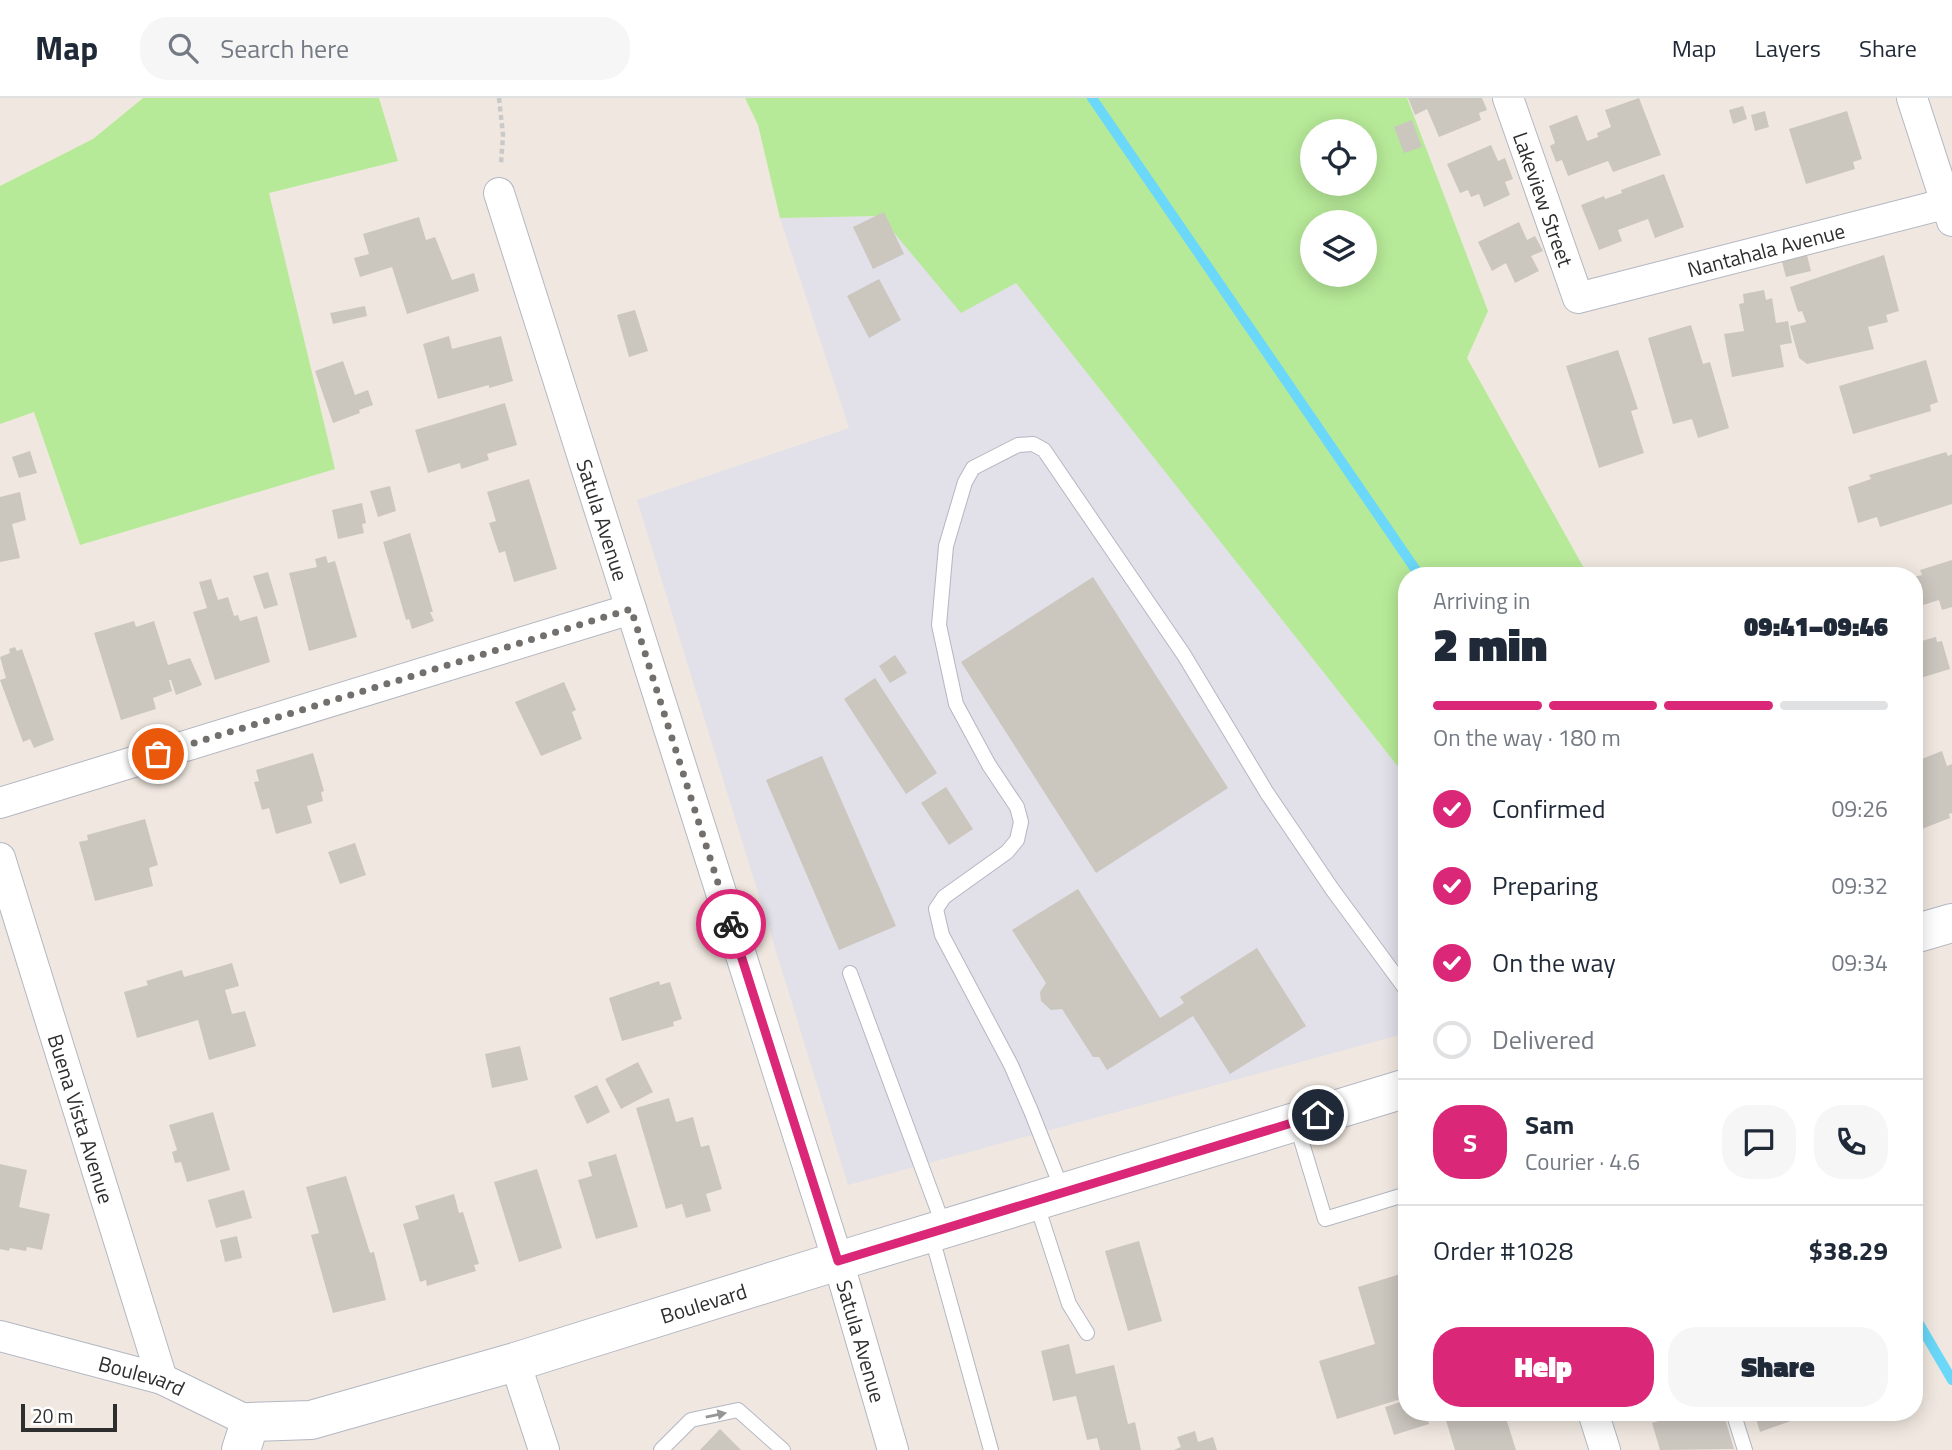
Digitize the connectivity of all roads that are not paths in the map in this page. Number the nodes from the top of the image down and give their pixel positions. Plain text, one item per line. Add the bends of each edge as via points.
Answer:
1 (1508, 98) edge
2 (1912, 98) edge
3 (499, 193) road end
4 (1950, 209) edge
5 (1578, 298) joint
6 (631, 609) junction
7 (0, 803) edge
8 (2, 871) edge
9 (1952, 923) edge
10 (1923, 931) edge
11 (850, 973) dead end
12 (1398, 979) edge
13 (1398, 1091) edge
14 (1296, 1122) junction
15 (1049, 1197) junction
16 (1398, 1197) edge
17 (937, 1231) junction
18 (838, 1261) junction
19 (1087, 1333) dead end
20 (0, 1336) edge
21 (515, 1362) junction
22 (162, 1379) junction
23 (1596, 1421) edge
24 (1736, 1421) edge
25 (245, 1436) edge
26 (544, 1450) edge
27 (661, 1450) edge
28 (783, 1450) edge
29 (893, 1450) edge
30 (991, 1450) edge
31 (1605, 1450) edge
32 (1745, 1450) edge

1 - 5 street, Lakeview Street
2 - 4 street
3 - 6 street, Satula Avenue
4 - 5 street, Nantahala Avenue
6 - 7 street
6 - 18 street, Satula Avenue
8 - 22 street, Buena Vista Avenue
9 - 10 street
11 - 17 lane
12 - 15 lane via 1267,793 1184,656 1044,450 1032,444 1018,445 972,468 946,546 939,625 956,704 1017,807 1021,822 1017,840 1007,852 944,897 936,909 937,920 1031,1111
13 - 14 street, Boulevard
14 - 15 street, Boulevard
14 - 16 lane via 1325,1219
15 - 17 street, Boulevard
15 - 19 lane via 1069,1304
17 - 18 street, Boulevard
17 - 30 lane
18 - 21 street, Boulevard
18 - 29 street, Satula Avenue
20 - 22 street, Boulevard
21 - 25 street, Boulevard
21 - 26 street
22 - 25 street, Boulevard
23 - 31 street
24 - 32 lane
27 -> 28 lane via 691,1420 738,1410

